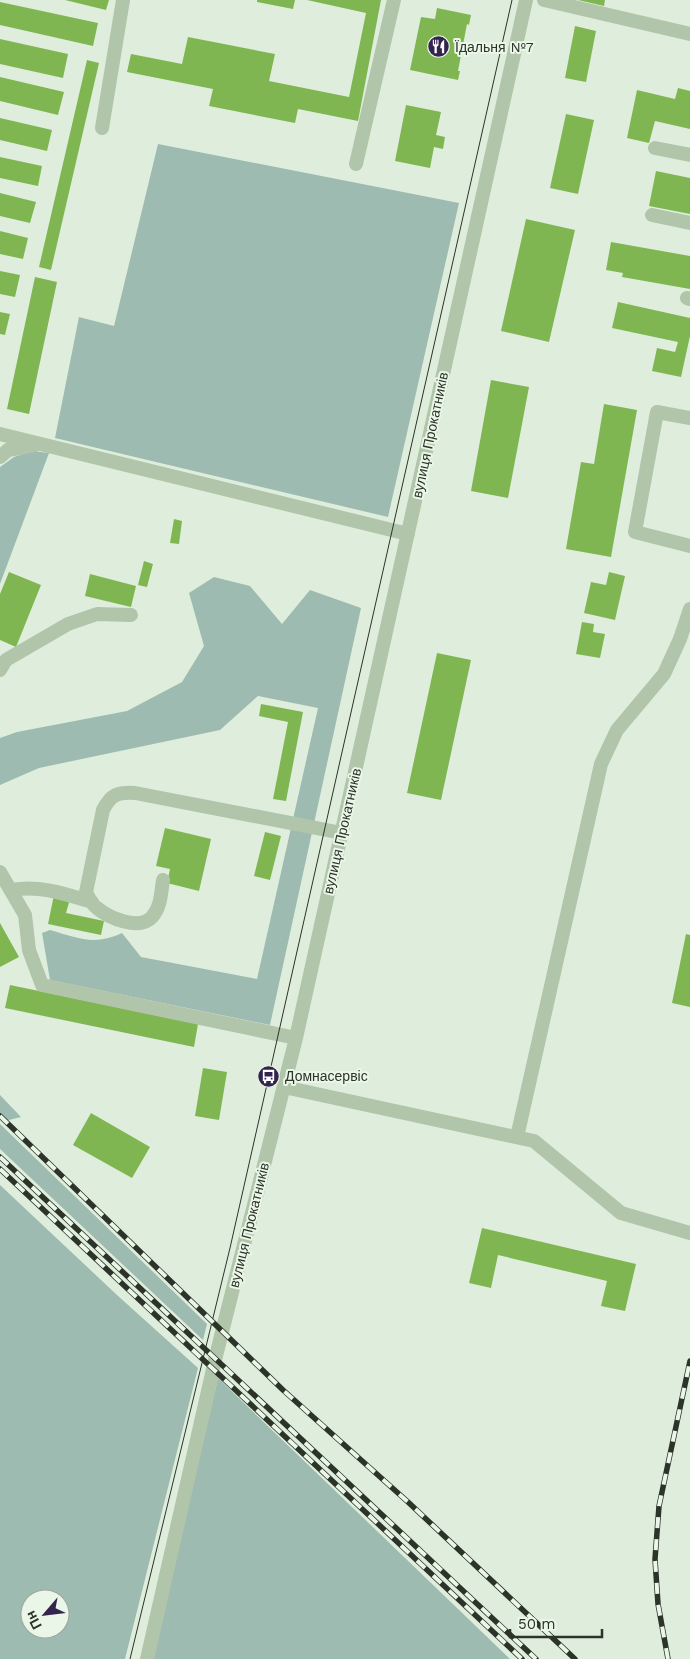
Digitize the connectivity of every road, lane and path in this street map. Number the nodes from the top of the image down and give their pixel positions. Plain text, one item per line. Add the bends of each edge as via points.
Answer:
1 (123, 0) edge
2 (394, 0) edge
3 (526, 0) edge
4 (544, 0) edge
5 (690, 34) edge
6 (102, 128) dead end
7 (655, 148) dead end
8 (690, 155) edge
9 (356, 164) dead end
10 (652, 215) dead end
11 (690, 223) edge
12 (690, 418) edge
13 (0, 434) edge
14 (41, 444) junction
15 (0, 457) edge
16 (408, 534) junction
17 (690, 546) edge
18 (690, 609) edge
19 (131, 615) dead end
20 (0, 670) edge
21 (342, 833) junction
22 (0, 872) edge
23 (163, 880) dead end
24 (12, 890) junction
25 (92, 902) junction
26 (296, 1038) junction
27 (284, 1087) junction
28 (517, 1137) junction
29 (690, 1233) edge
30 (147, 1659) edge

1 - 6 street
2 - 9 street
3 - 16 street, вулиця Прокатників
4 - 5 street
7 - 8 street
10 - 11 street
12 - 17 street via 657,412 635,532
13 - 14 street
14 - 15 street via 8,450
14 - 16 street
16 - 21 street, вулиця Прокатників
18 - 28 street via 664,674 617,730 601,764
19 - 20 street via 97,614 68,624 6,660
21 - 25 street via 118,792 108,799 103,810 86,892
21 - 26 street, вулиця Прокатників
22 - 24 street
23 - 25 street via 158,907 150,919 140,922 119,920
24 - 25 street via 36,887
24 - 26 street via 25,915 29,950 42,985
26 - 27 street, вулиця Прокатників
27 - 28 street
27 - 30 street, вулиця Прокатників via 216,1356
28 - 29 street via 534,1141 621,1213

